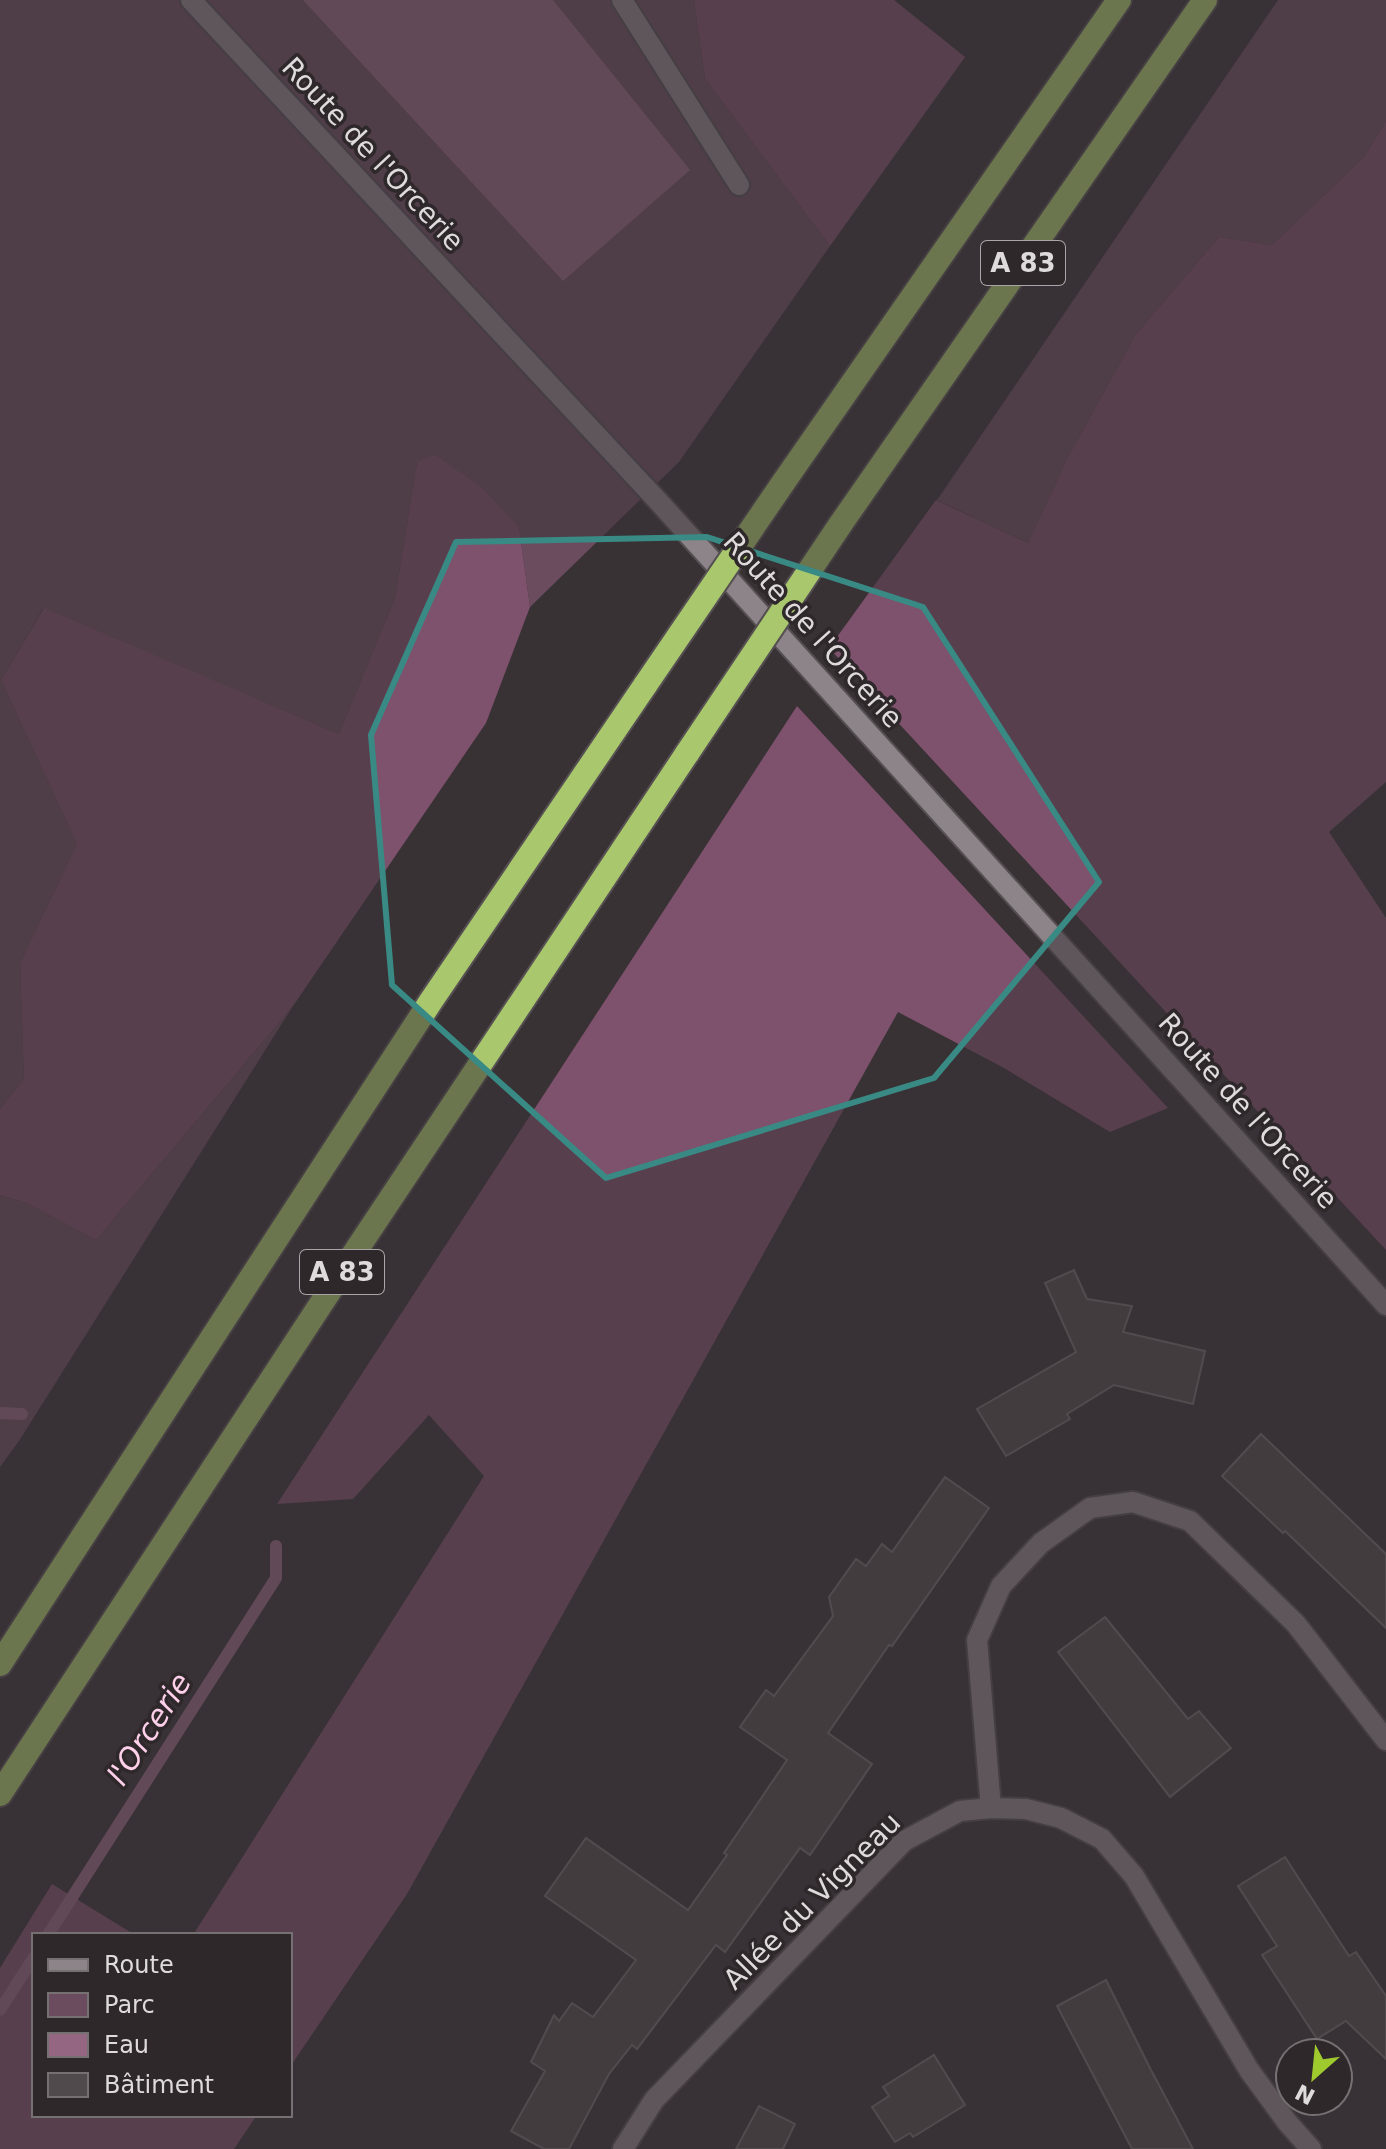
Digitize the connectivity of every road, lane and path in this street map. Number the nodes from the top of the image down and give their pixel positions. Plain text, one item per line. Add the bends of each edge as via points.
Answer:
1 (191, 0) edge
2 (622, 0) edge
3 (1119, 0) edge
4 (1205, 0) edge
5 (739, 185) dead end
6 (1386, 1305) edge
7 (0, 1664) edge
8 (1386, 1740) edge
9 (0, 1794) edge
10 (991, 1808) junction
11 (623, 2149) edge
12 (1311, 2149) edge

1 - 6 street, Route de l'Orcerie via 658,501
2 - 5 street
3 - 7 highway, A 83, bridge via 431,1001
4 - 9 highway, A 83, bridge via 840,525
8 - 10 street via 1296,1624 1190,1521 1133,1502 1090,1508 1041,1543 1001,1586 977,1640
10 - 11 street, Allée du Vigneau via 960,1811 904,1841 654,2100
10 - 12 street, Allée du Vigneau via 1061,1818 1102,1839 1134,1876 1249,2070

